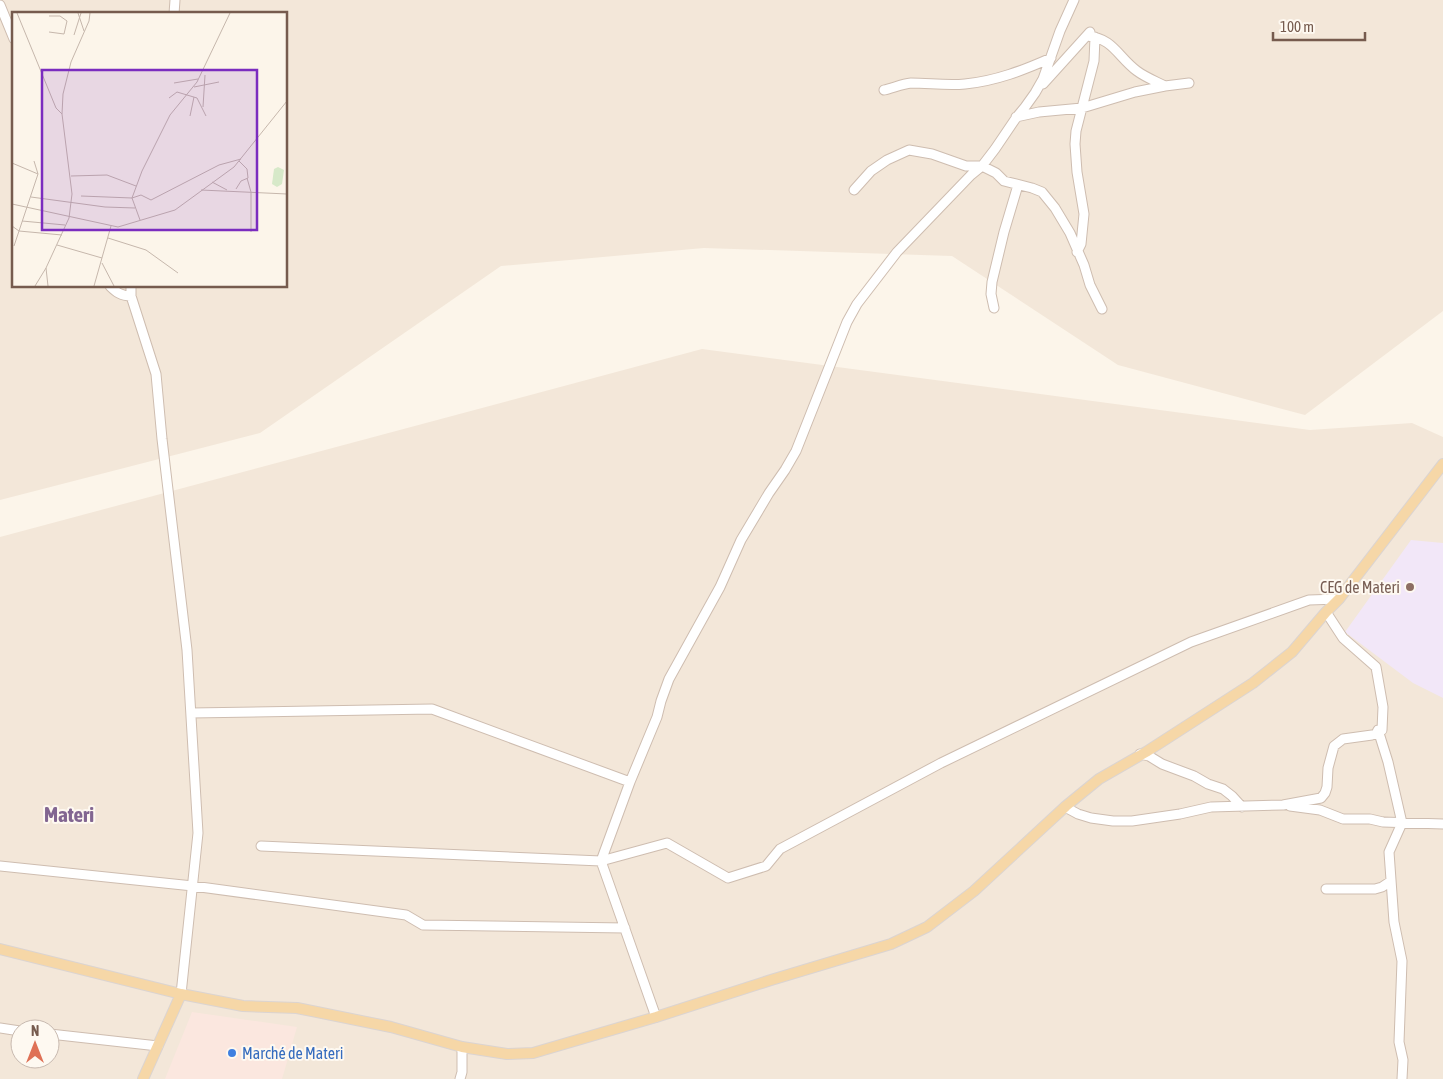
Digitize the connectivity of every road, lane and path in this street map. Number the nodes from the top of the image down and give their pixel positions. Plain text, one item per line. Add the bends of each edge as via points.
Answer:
1 (1074, 0) edge
2 (0, 6) edge
3 (12, 34) edge
4 (1091, 35) junction
5 (1051, 58) junction
6 (1189, 82) dead end
7 (1165, 86) junction
8 (884, 90) dead end
9 (1035, 93) junction
10 (1082, 108) junction
11 (1016, 118) junction
12 (982, 166) junction
13 (1018, 185) junction
14 (854, 190) dead end
15 (1077, 252) junction
16 (112, 288) edge
17 (131, 288) edge
18 (131, 296) junction
19 (994, 308) dead end
20 (1102, 309) dead end
21 (1443, 464) edge
22 (1339, 599) junction
23 (1326, 612) junction
24 (191, 713) junction
25 (1378, 730) junction
26 (1140, 754) junction
27 (630, 782) junction
28 (1283, 805) junction
29 (1065, 807) junction
30 (1242, 807) junction
31 (1402, 823) junction
32 (1443, 824) edge
33 (261, 846) dead end
34 (601, 861) junction
35 (0, 866) edge
36 (1391, 880) junction
37 (192, 886) junction
38 (1326, 889) dead end
39 (625, 928) junction
40 (0, 949) edge
41 (181, 994) junction
42 (656, 1017) junction
43 (60, 1035) edge
44 (158, 1046) junction
45 (462, 1047) junction
46 (143, 1079) edge
47 (460, 1079) edge
48 (1402, 1079) edge

1 - 5 street
2 - 3 street
4 - 7 street via 1106,41 1138,73
4 - 9 street
4 - 10 street via 1094,61
5 - 8 street via 994,80 948,86 909,83
5 - 9 street
6 - 7 street
7 - 10 street
9 - 11 street
10 - 11 street
10 - 15 street via 1075,144 1084,214
11 - 12 street
12 - 13 street via 1004,181
12 - 14 street via 966,166 909,150 871,171
12 - 27 street via 897,252 846,322 796,451 741,540 720,587 669,679
13 - 15 street via 1042,192 1067,228
13 - 19 street via 992,282
15 - 20 street
16 - 18 street
17 - 18 street
18 - 24 street via 156,374
21 - 22 main road
22 - 23 main road
22 - 34 street via 1309,600 1191,642 941,763 780,849 766,866 728,878 666,843
23 - 25 street via 1343,638 1376,667 1383,707 1382,730
23 - 26 main road via 1292,652 1253,683
24 - 27 street via 432,709
24 - 37 street via 198,833
25 - 28 street via 1376,734 1343,739 1334,746 1325,793 1320,798
25 - 31 street
26 - 29 main road
26 - 30 street via 1223,789
27 - 34 street
28 - 30 street
28 - 31 street via 1320,810 1343,819
29 - 30 street via 1091,818 1113,821 1180,814 1211,807
29 - 42 main road via 974,891 928,927 892,944
31 - 32 street
31 - 36 street via 1389,852
33 - 34 street
34 - 39 street
35 - 37 street
36 - 38 street via 1375,889
36 - 48 street via 1394,922 1402,961 1399,1042 1403,1060
37 - 39 street via 406,915 423,925
37 - 41 street
39 - 42 street
40 - 41 main road
41 - 44 main road
41 - 45 main road via 243,1006 297,1008 392,1027
42 - 45 main road via 533,1053 507,1054
43 - 44 street
44 - 46 main road
45 - 47 street

